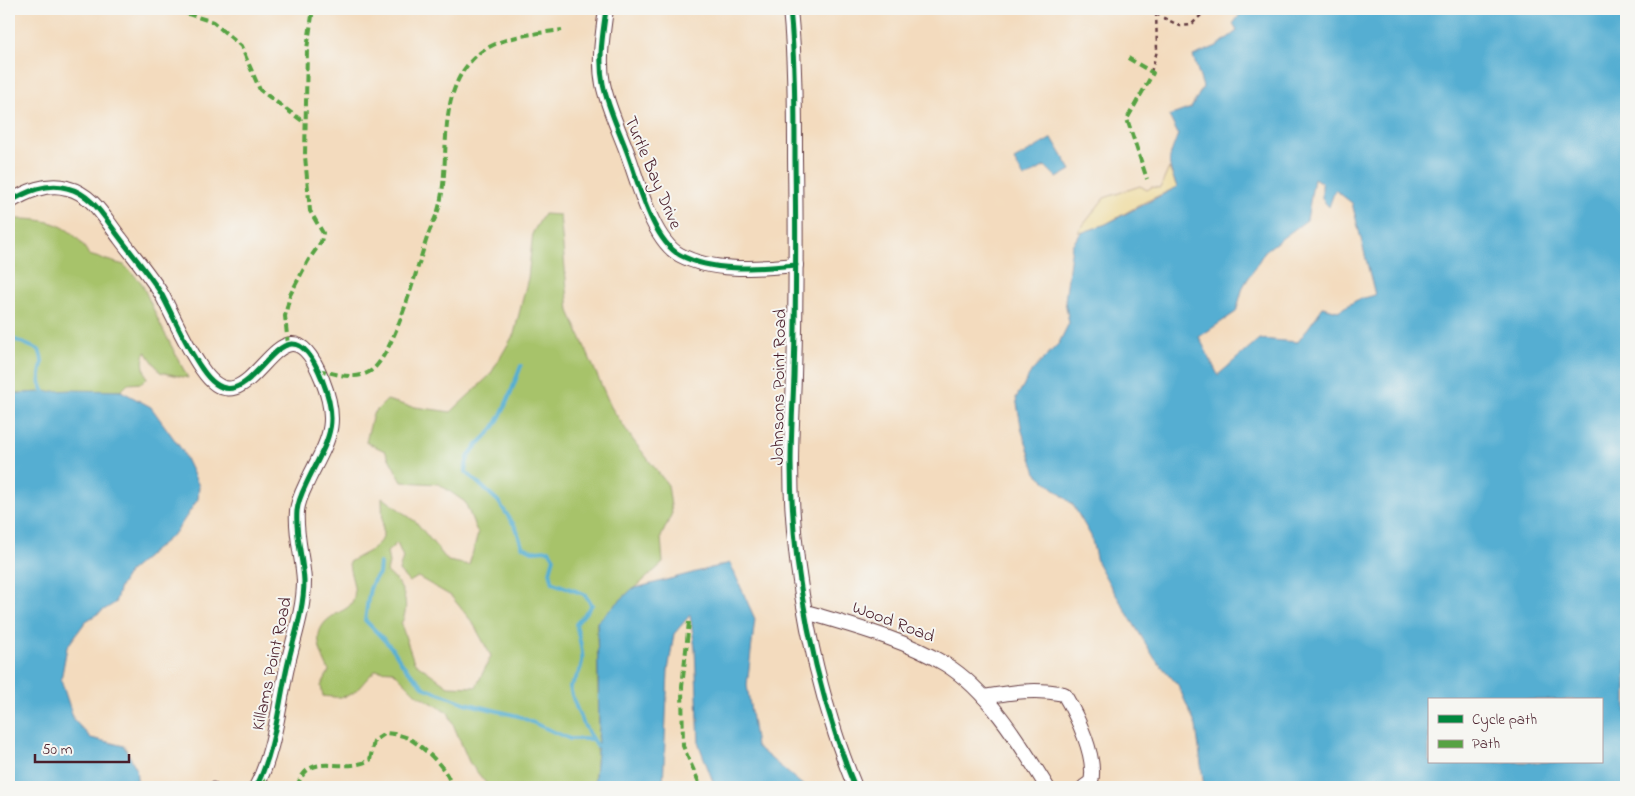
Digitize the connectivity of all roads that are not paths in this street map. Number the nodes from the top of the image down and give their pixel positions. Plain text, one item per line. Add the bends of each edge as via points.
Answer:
1 (606, 9) edge
2 (790, 9) edge
3 (9, 202) edge
4 (796, 265) junction
5 (806, 612) junction
6 (984, 697) junction
7 (256, 787) edge
8 (855, 787) edge
9 (1046, 787) edge
10 (1084, 787) edge

1 - 4 street, Turtle Bay Drive via 601,65 603,84 640,190 667,243 680,255 710,264 734,267
2 - 4 street, Johnsons Point Road
3 - 7 street, Killams Point Road via 26,192 48,186 66,187 80,192 101,210 160,293 185,342 212,383 226,389 239,386 252,379 273,352 288,345 299,346 306,351 322,380 332,429 300,496 298,525 304,580 302,604 276,723
4 - 5 street, Johnsons Point Road via 791,464
5 - 6 street, Wood Road via 910,646 947,665
5 - 8 street, Johnsons Point Road via 822,694 836,742
6 - 9 street, Wood Road via 1021,745
6 - 10 street via 1022,690 1064,694 1078,718 1094,771 1092,782

